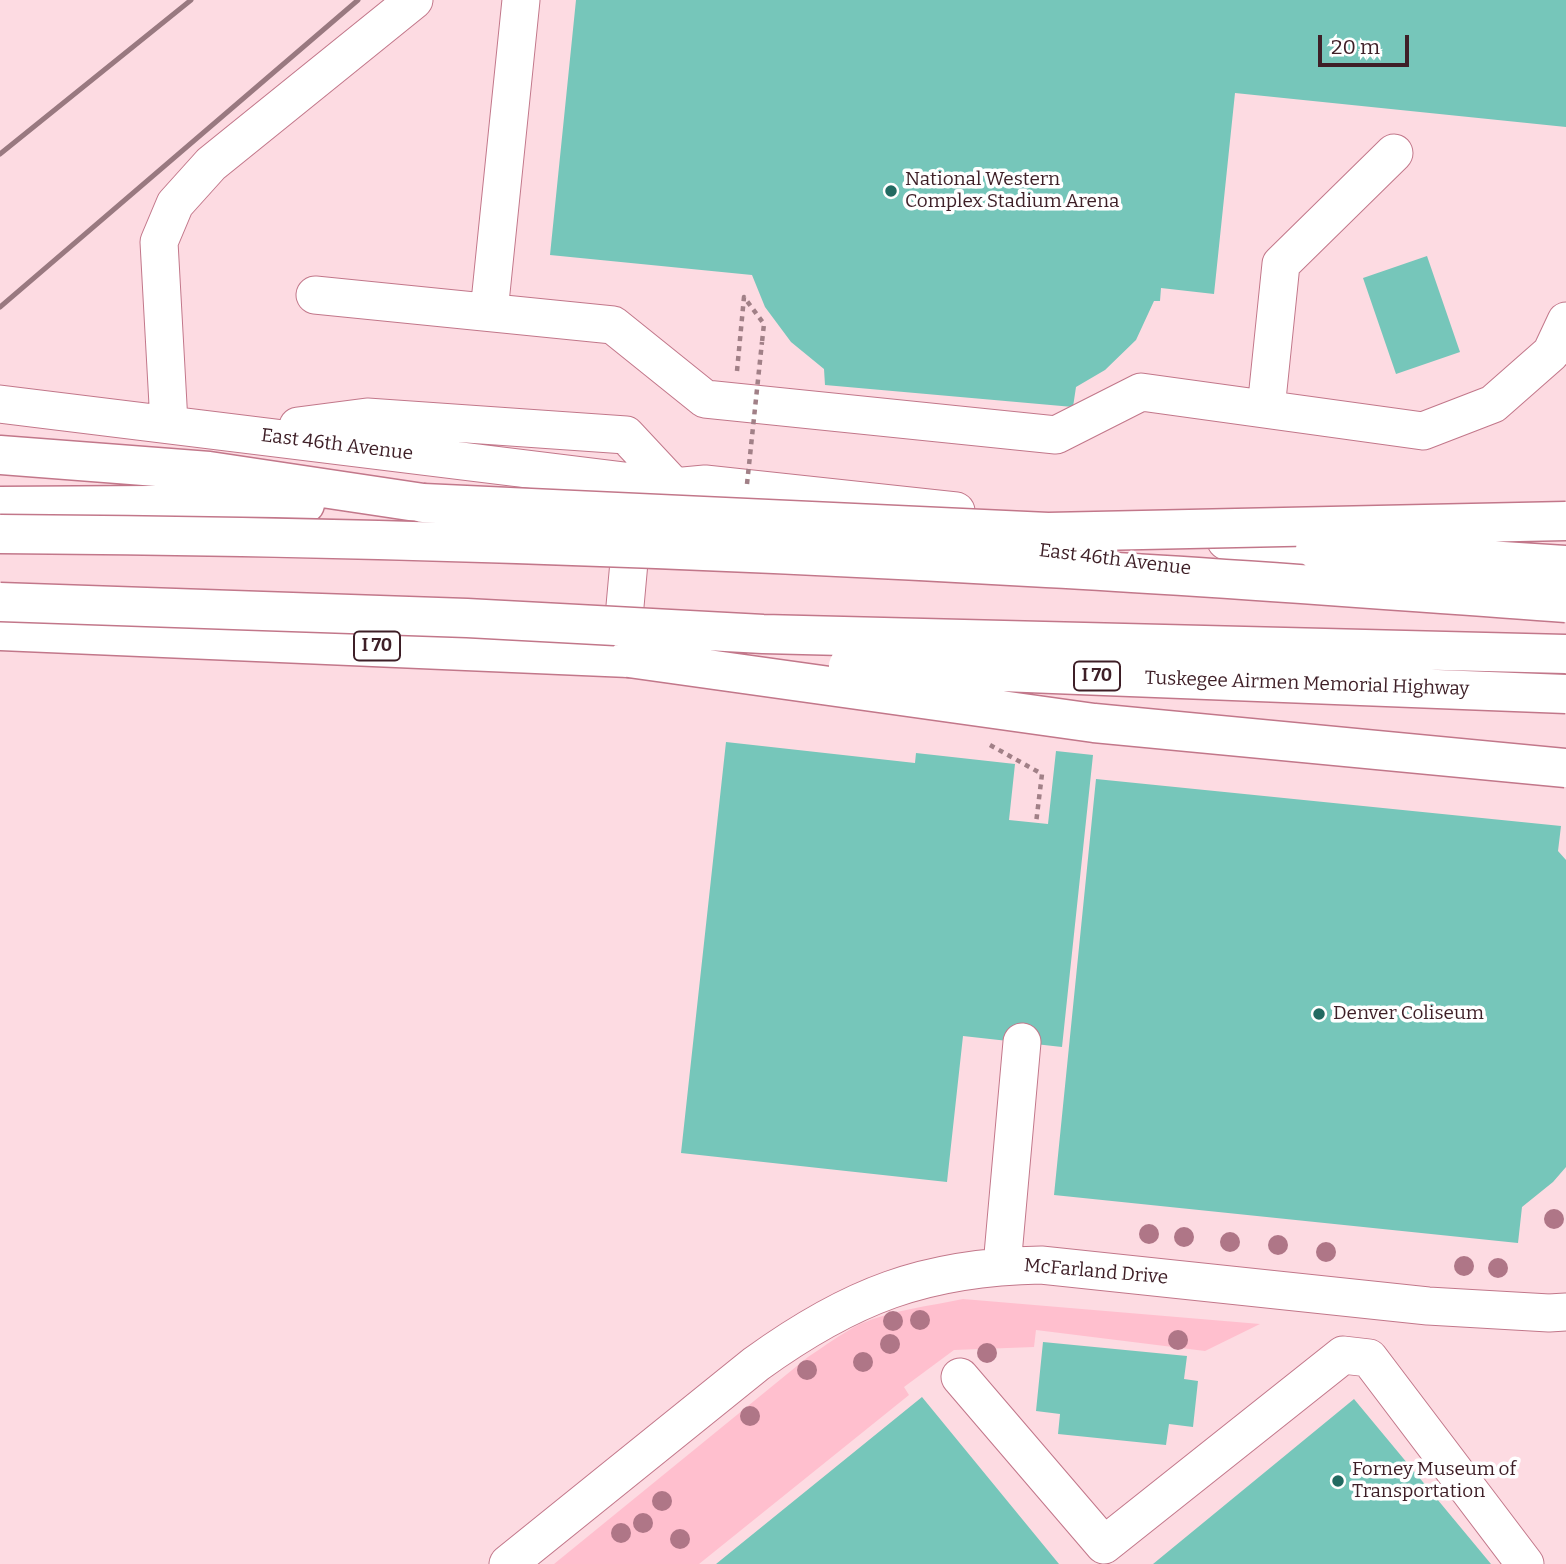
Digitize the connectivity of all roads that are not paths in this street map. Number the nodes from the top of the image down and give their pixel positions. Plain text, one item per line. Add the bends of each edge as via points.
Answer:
1 (414, 0) edge
2 (522, 0) edge
3 (1394, 153) dead end
4 (315, 295) dead end
5 (489, 312) junction
6 (1566, 321) edge
7 (0, 404) edge
8 (1266, 409) junction
9 (169, 423) junction
10 (243, 433) junction
11 (0, 455) edge
12 (636, 482) junction
13 (673, 487) junction
14 (423, 503) junction
15 (0, 506) edge
16 (1566, 521) edge
17 (1048, 532) junction
18 (0, 534) edge
19 (1566, 565) edge
20 (1566, 578) edge
21 (0, 602) edge
22 (1566, 603) edge
23 (1566, 612) edge
24 (624, 617) dead end
25 (0, 631) edge
26 (126, 635) junction
27 (0, 642) edge
28 (1566, 654) edge
29 (629, 658) junction
30 (1566, 694) edge
31 (1566, 768) edge
32 (1022, 1042) dead end
33 (1002, 1266) junction
34 (1560, 1320) edge
35 (960, 1377) dead end
36 (509, 1564) edge
37 (1525, 1564) edge

1 - 9 street via 211,164 175,204 159,242
2 - 5 street
3 - 8 street via 1281,264
4 - 5 street
5 - 8 street via 613,325 705,399 1056,435 1141,392
6 - 8 street via 1551,353 1493,404 1423,430
7 - 9 street, East 46th Avenue
9 - 10 street, East 46th Avenue
10 - 12 street, East 46th Avenue
10 - 13 street via 368,417 626,435
11 - 14 highway via 209,471
12 - 13 street, East 46th Avenue
12 - 24 street
13 - 20 street, East 46th Avenue via 705,484
13 - 23 street, East 46th Avenue via 699,512
14 - 15 highway
14 - 17 highway, bridge
16 - 17 highway, bridge
17 - 19 highway, bridge
18 - 22 highway, bridge via 457,541 1047,568
21 - 28 highway, bridge via 467,618 762,634
25 - 26 highway, I 70
26 - 27 highway
26 - 29 highway, I 70
29 - 30 highway, Tuskegee Airmen Memorial Highway / I 70, bridge
29 - 31 highway, bridge via 1094,723
32 - 33 street
33 - 34 street, McFarland Drive via 1041,1265
33 - 36 street, McFarland Drive via 930,1276 897,1286 796,1335
35 - 37 street via 1104,1545 1343,1356 1369,1358

